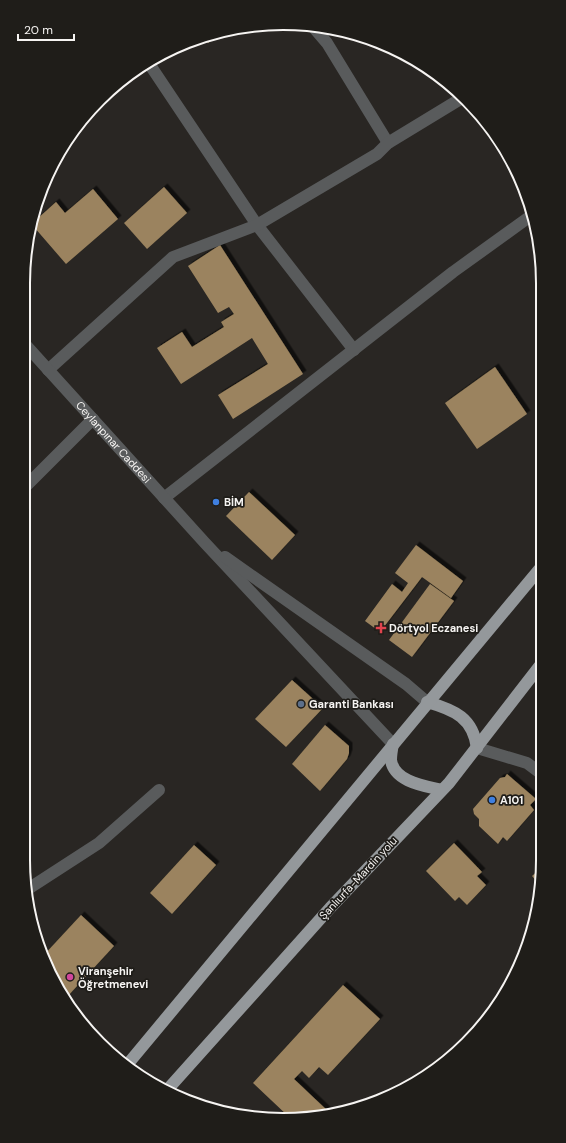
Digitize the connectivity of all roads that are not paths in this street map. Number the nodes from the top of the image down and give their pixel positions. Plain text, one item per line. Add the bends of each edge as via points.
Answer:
1 (318, 32) edge
2 (152, 67) edge
3 (458, 100) edge
4 (388, 142) junction
5 (527, 219) edge
6 (256, 225) junction
7 (30, 350) edge
8 (354, 350) junction
9 (48, 370) junction
10 (93, 419) junction
11 (30, 482) edge
12 (164, 498) junction
13 (205, 543) junction
14 (536, 573) edge
15 (536, 671) edge
16 (427, 702) junction
17 (393, 744) junction
18 (477, 748) junction
19 (536, 770) edge
20 (159, 790) dead end
21 (442, 790) junction
22 (32, 887) edge
23 (129, 1061) edge
24 (170, 1087) edge

1 - 4 street
2 - 6 street
3 - 4 street
4 - 6 street via 377,154
5 - 8 street via 453,272
6 - 8 street
6 - 9 street via 173,257
7 - 9 street, Ceylanpınar Caddesi
8 - 12 street
9 - 10 street, Ceylanpınar Caddesi
10 - 11 street
10 - 12 street, Ceylanpınar Caddesi
12 - 13 street, Ceylanpınar Caddesi
13 - 16 street via 406,684
13 - 17 street
14 - 16 highway
15 - 18 highway, Şanlıurfa-Mardin yolu
16 - 17 highway
16 - 18 highway via 446,707 466,720 475,735
17 - 21 highway via 393,764 407,781
17 - 23 highway
18 - 19 street via 527,763
18 - 21 highway, Şanlıurfa-Mardin yolu
20 - 22 street via 99,843
21 - 24 highway, Şanlıurfa-Mardin yolu via 330,908

